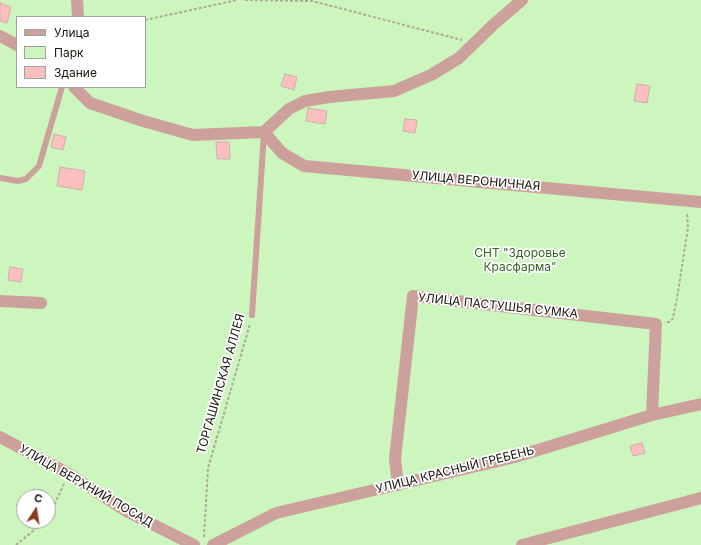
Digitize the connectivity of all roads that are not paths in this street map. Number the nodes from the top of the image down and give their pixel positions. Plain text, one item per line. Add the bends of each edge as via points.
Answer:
1 (77, 0) edge
2 (522, 0) edge
3 (78, 16) edge
4 (0, 36) edge
5 (16, 45) edge
6 (62, 88) edge
7 (75, 88) edge
8 (264, 132) junction
9 (0, 178) edge
10 (701, 202) edge
11 (0, 301) edge
12 (41, 303) dead end
13 (252, 315) road end
14 (701, 404) edge
15 (652, 415) junction
16 (0, 437) edge
17 (398, 485) junction
18 (701, 498) edge
19 (208, 541) edge
20 (194, 545) edge
21 (522, 545) edge

1 - 3 street
2 - 8 street via 459,58 431,75 394,90 305,101 290,109
4 - 5 street
6 - 9 lane via 39,166 26,179 18,181
7 - 8 street via 90,103 193,135
8 - 10 street, УЛИЦА ВЕРОНИЧНАЯ via 282,153 304,166
8 - 13 lane, ТОРГАШИНСКАЯ АЛЛЕЯ
11 - 12 street
14 - 15 street, УЛИЦА КРАСНЫЙ ГРЕБЕНЬ
15 - 17 street, УЛИЦА КРАСНЫЙ ГРЕБЕНЬ via 515,457
15 - 17 street, УЛИЦА ПАСТУШЬЯ СУМКА via 656,324 413,296 395,459
16 - 20 street, УЛИЦА ВЕРХНИЙ ПОСАД via 69,474 128,512
17 - 19 street, УЛИЦА КРАСНЫЙ ГРЕБЕНЬ via 276,513
18 - 21 street

